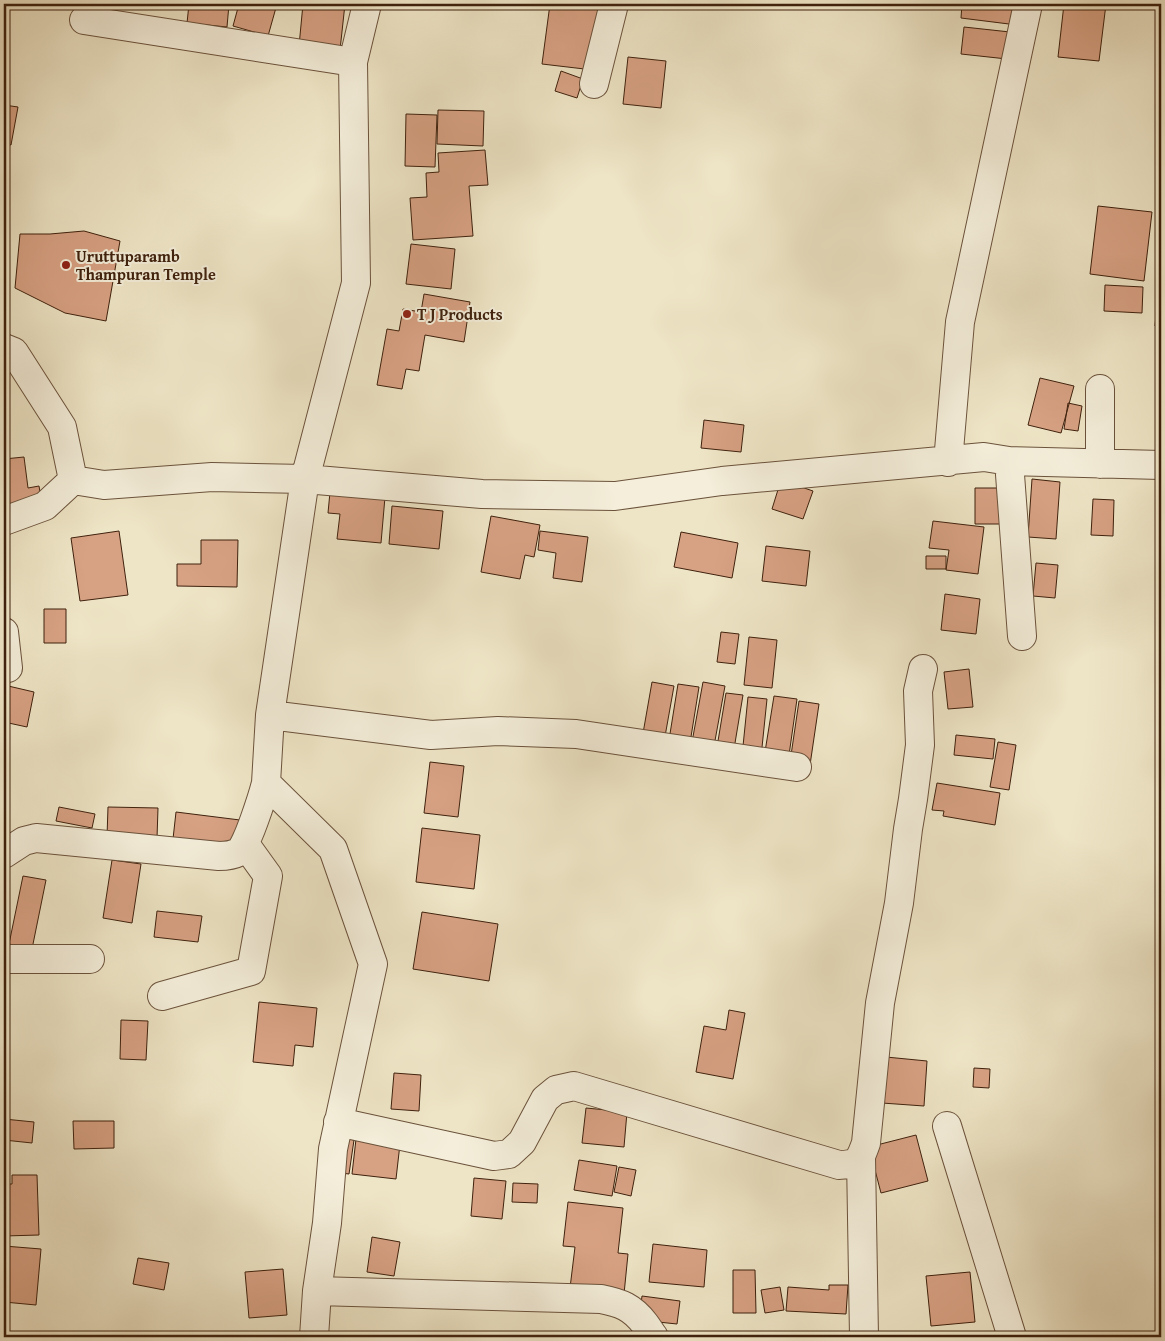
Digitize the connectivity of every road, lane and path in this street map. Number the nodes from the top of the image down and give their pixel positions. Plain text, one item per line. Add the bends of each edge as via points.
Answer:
1 (367, 4) edge
2 (614, 4) edge
3 (1028, 4) edge
4 (84, 20) dead end
5 (353, 62) junction
6 (594, 84) dead end
7 (4, 348) edge
8 (1100, 389) dead end
9 (1009, 461) junction
10 (948, 462) junction
11 (1100, 464) junction
12 (1161, 466) edge
13 (304, 479) junction
14 (73, 480) junction
15 (4, 521) edge
16 (4, 632) edge
17 (1022, 636) dead end
18 (8, 668) dead end
19 (923, 669) dead end
20 (270, 715) junction
21 (796, 767) dead end
22 (266, 783) junction
23 (245, 844) junction
24 (4, 854) edge
25 (4, 959) edge
26 (90, 959) dead end
27 (162, 996) dead end
28 (338, 1122) junction
29 (947, 1126) dead end
30 (861, 1158) junction
31 (318, 1291) junction
32 (314, 1337) edge
33 (654, 1337) edge
34 (864, 1337) edge
35 (1012, 1337) edge

1 - 5 street
2 - 6 street
3 - 10 street via 960,322
4 - 5 street
5 - 13 street via 356,283
7 - 14 street via 14,352 62,427
8 - 11 street
9 - 10 street via 984,458
9 - 11 street
9 - 17 street
10 - 13 street via 722,481 615,496 482,494
11 - 12 street
13 - 14 street via 212,477 104,485
13 - 20 street
14 - 15 street via 45,506
16 - 18 street
19 - 30 street via 918,691 920,745 899,903 880,1003 866,1143
20 - 21 street via 431,735 498,731 576,734
20 - 22 street
22 - 23 street
22 - 28 street via 333,850 373,964
23 - 24 street via 239,852 219,856 36,838 24,841
23 - 27 street via 268,876 250,971
25 - 26 street
28 - 30 street via 494,1156 509,1154 522,1142 544,1099 556,1090 574,1086 839,1165 851,1165
28 - 31 street
29 - 35 street
30 - 34 street
31 - 32 street
31 - 33 street via 600,1299 620,1303 632,1310

